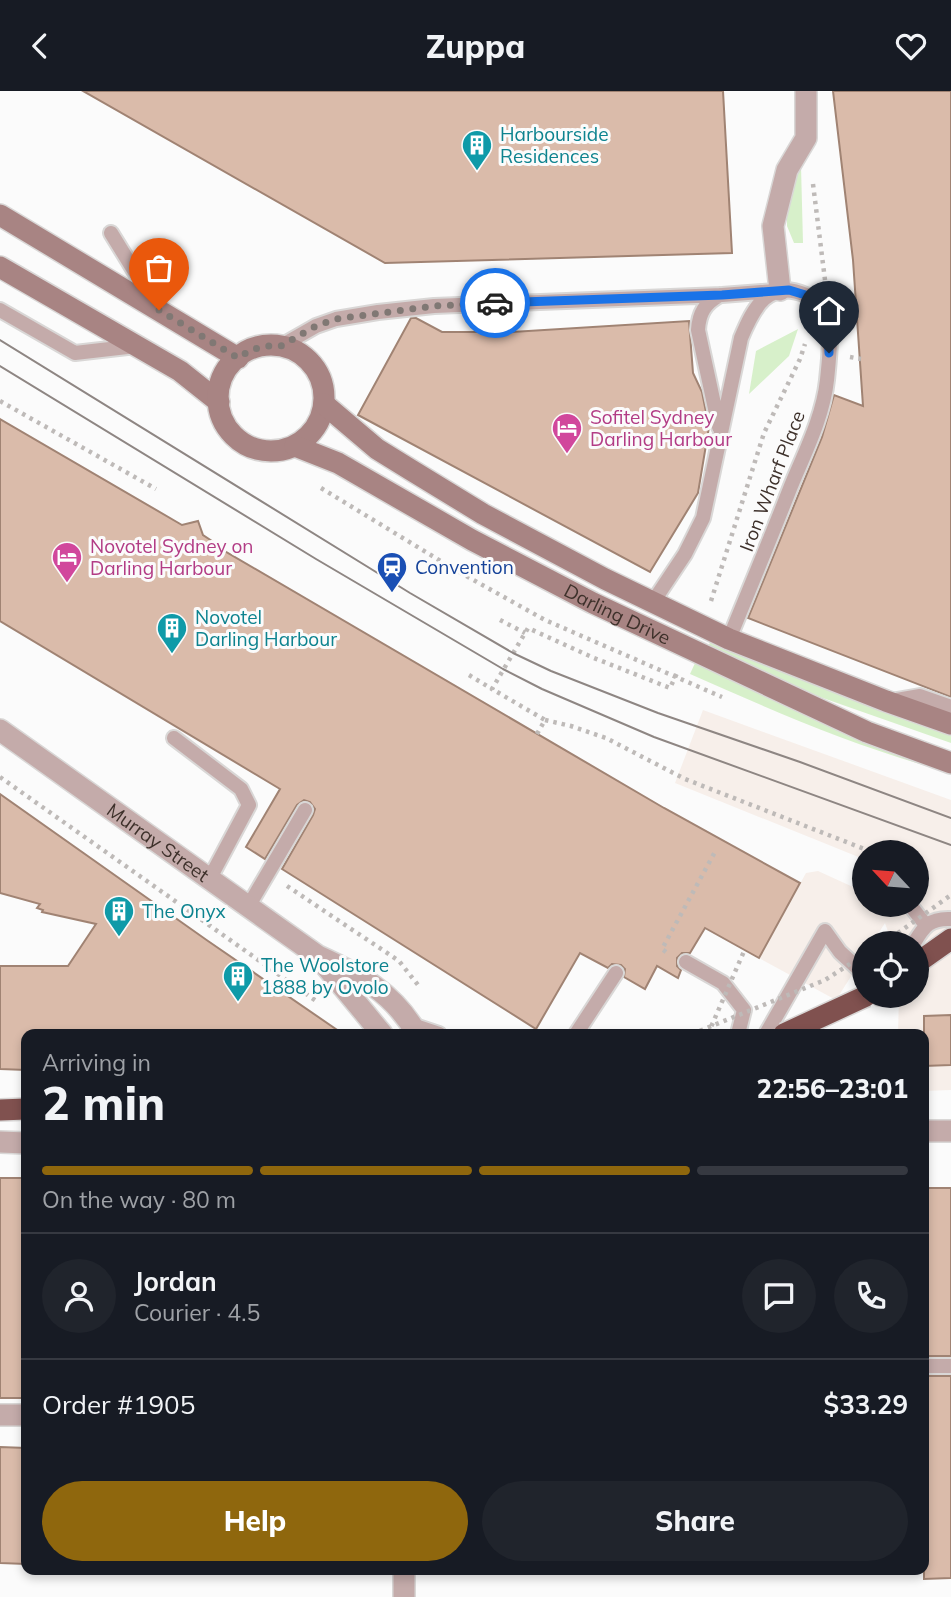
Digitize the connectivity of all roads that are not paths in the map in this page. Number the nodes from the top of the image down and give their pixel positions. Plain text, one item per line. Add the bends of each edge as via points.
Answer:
1 (806, 91) edge
2 (0, 215) edge
3 (111, 233) dead end
4 (0, 267) edge
5 (780, 290) junction
6 (722, 295) junction
7 (0, 310) edge
8 (159, 310) junction
9 (136, 346) junction
10 (281, 346) junction
11 (238, 358) junction
12 (219, 402) junction
13 (324, 404) junction
14 (720, 433) junction
15 (295, 446) junction
16 (653, 602) junction
17 (729, 639) junction
18 (886, 701) junction
19 (951, 707) edge
20 (951, 724) edge
21 (0, 730) edge
22 (174, 739) dead end
23 (951, 763) edge
24 (306, 810) dead end
25 (209, 880) junction
26 (248, 907) junction
27 (920, 917) edge
28 (951, 919) edge
29 (925, 923) junction
30 (921, 931) edge
31 (951, 939) edge
32 (929, 955) edge
33 (318, 956) junction
34 (852, 963) edge
35 (691, 965) road end
36 (616, 973) dead end
37 (852, 1006) edge
38 (378, 1029) edge
39 (414, 1029) edge
40 (579, 1029) edge
41 (739, 1029) edge
42 (769, 1029) edge
43 (795, 1029) edge
44 (21, 1109) edge
45 (0, 1110) edge
46 (929, 1131) edge
47 (951, 1131) edge
48 (0, 1142) edge
49 (21, 1143) edge
50 (929, 1366) edge
51 (951, 1367) edge
52 (0, 1415) edge
53 (21, 1415) edge
54 (404, 1575) edge
55 (404, 1597) edge

1 - 5 street via 806,138 787,170 773,226
2 - 8 street
3 - 8 lane
4 - 9 street
5 - 6 lane, Iron Wharf Place
5 - 14 lane via 761,301 741,338
5 - 17 lane, Iron Wharf Place via 812,297 826,313 830,340 827,382 816,424
6 - 10 lane, Iron Wharf Place via 434,306 336,319
6 - 14 lane via 705,305 698,320
7 - 9 lane via 75,353
8 - 11 street
9 - 12 street
10 - 11 street via 251,350
10 - 13 street via 309,361 318,373
11 - 12 street via 220,385
12 - 15 street via 232,434 245,445 261,451
13 - 15 street via 309,436
13 - 16 street, Darling Drive via 377,449 483,514
14 - 16 lane via 703,518
15 - 23 street, Darling Drive via 348,469 593,603 867,731
16 - 17 street, Darling Drive
17 - 18 street, Darling Drive
18 - 19 lane via 920,697
18 - 20 street, Darling Drive
21 - 25 street, Murray Street
22 - 25 lane via 241,789 249,805
24 - 26 lane
25 - 26 street, Murray Street
26 - 33 street, Murray Street
27 - 29 lane
28 - 29 lane
29 - 30 lane
31 - 32 highway
33 - 38 street, Murray Street
33 - 39 street, Murray Street via 388,996
34 - 42 lane via 825,931
35 - 41 lane via 723,983 744,1010
36 - 40 lane
37 - 43 highway, bridge
44 - 45 highway
46 - 47 street
48 - 49 street
50 - 51 lane
52 - 53 street
54 - 55 street

